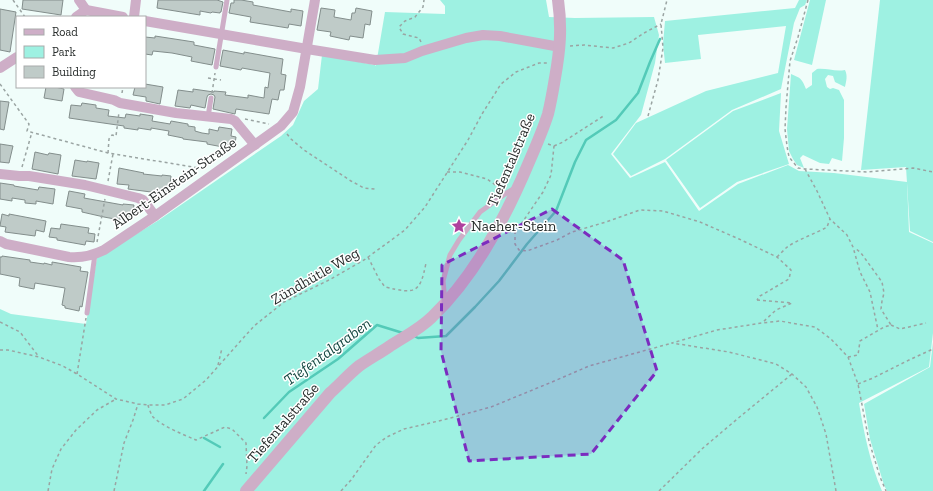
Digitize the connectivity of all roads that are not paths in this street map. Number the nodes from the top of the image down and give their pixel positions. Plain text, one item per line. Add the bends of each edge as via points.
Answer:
1 (79, 0) edge
2 (136, 0) edge
3 (227, 0) edge
4 (315, 0) edge
5 (558, 0) edge
6 (86, 10) junction
7 (77, 16) edge
8 (117, 16) edge
9 (134, 16) edge
10 (146, 21) edge
11 (222, 34) junction
12 (566, 47) junction
13 (307, 49) junction
14 (16, 59) edge
15 (216, 67) road end
16 (0, 68) edge
17 (76, 88) edge
18 (211, 96) road end
19 (208, 117) junction
20 (255, 145) junction
21 (0, 174) edge
22 (519, 185) junction
23 (155, 216) junction
24 (0, 241) edge
25 (95, 254) junction
26 (446, 303) junction
27 (87, 313) road end
28 (246, 491) edge

1 - 6 street
2 - 9 street
3 - 11 lane
4 - 13 street, Albert-Einstein-Straße
5 - 12 street, Tiefentalstraße
6 - 7 street
6 - 8 street
10 - 11 street
11 - 13 street
11 - 15 lane
12 - 13 street via 483,35 405,58 375,60
12 - 22 street, Tiefentalstraße via 548,114
13 - 20 street, Albert-Einstein-Straße via 293,112 279,128
14 - 16 street
17 - 19 street via 79,92 120,103
18 - 19 lane
19 - 20 street via 235,121
20 - 23 street, Albert-Einstein-Straße
21 - 23 street via 85,185 143,200
22 - 26 street, Tiefentalstraße via 485,250
22 - 26 lane via 480,212 459,240 450,255 443,281
23 - 25 street, Albert-Einstein-Straße
24 - 25 street, Albert-Einstein-Straße via 69,257 80,258
25 - 27 lane
26 - 28 street, Tiefentalstraße via 413,332 359,366 345,378

